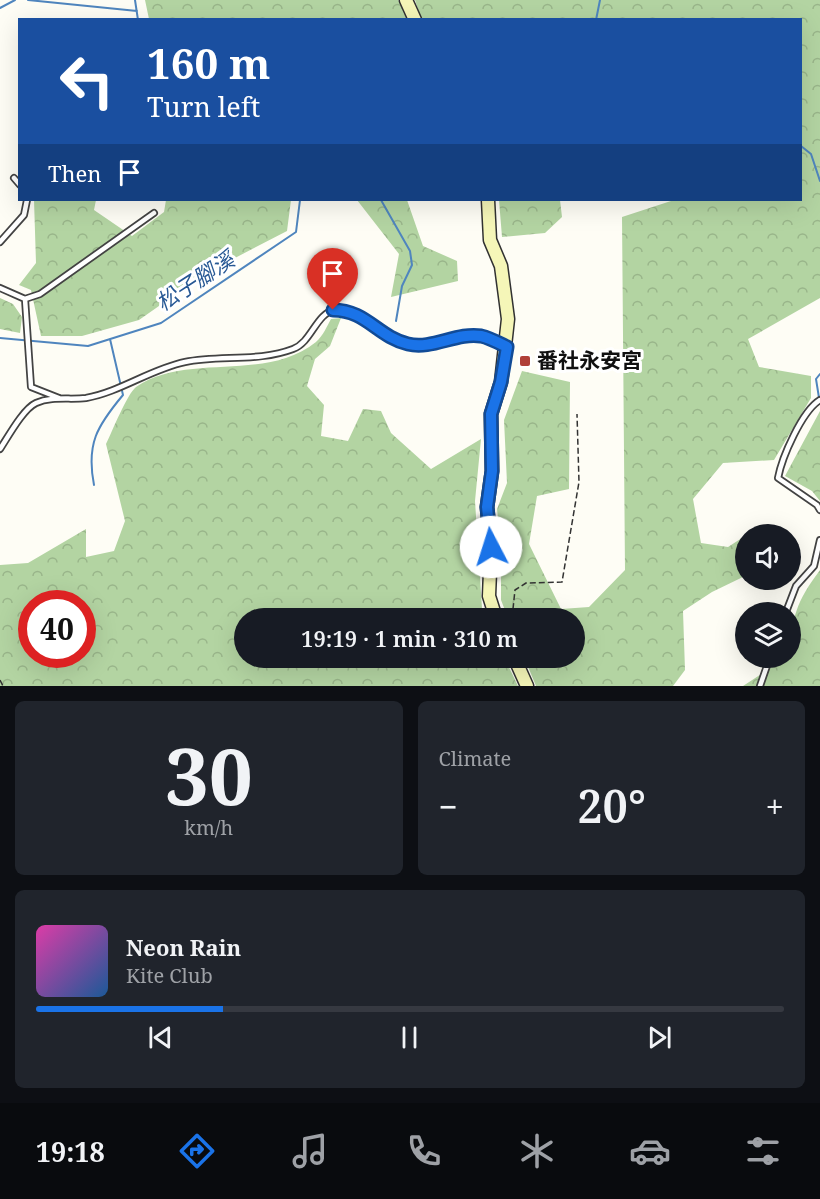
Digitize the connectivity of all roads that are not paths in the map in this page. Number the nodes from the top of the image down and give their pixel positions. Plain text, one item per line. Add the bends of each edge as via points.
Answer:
1 (406, 0) edge
2 (413, 18) edge
3 (14, 178) dead end
4 (18, 183) edge
5 (27, 201) edge
6 (488, 201) edge
7 (154, 213) dead end
8 (0, 242) edge
9 (0, 288) edge
10 (25, 299) junction
11 (507, 347) junction
12 (59, 398) junction
13 (820, 400) edge
14 (0, 449) edge
15 (820, 510) edge
16 (820, 540) edge
17 (790, 602) edge
18 (493, 608) edge
19 (519, 668) edge
20 (766, 668) edge
21 (527, 686) edge
22 (760, 686) edge

1 - 2 street
3 - 4 lane
5 - 8 lane via 24,214
6 - 11 street via 490,240 501,266
7 - 10 lane via 40,294
9 - 10 lane
10 - 12 lane via 31,387
11 - 12 lane via 480,336 429,345 407,344 361,315 333,310 323,316 308,340 294,349 184,363 86,398
11 - 18 street via 491,414 492,471 487,507 491,547 489,596
12 - 14 lane via 35,404
13 - 15 lane via 814,403 787,451 778,478
16 - 17 lane via 814,566 796,586
19 - 21 street
20 - 22 lane

